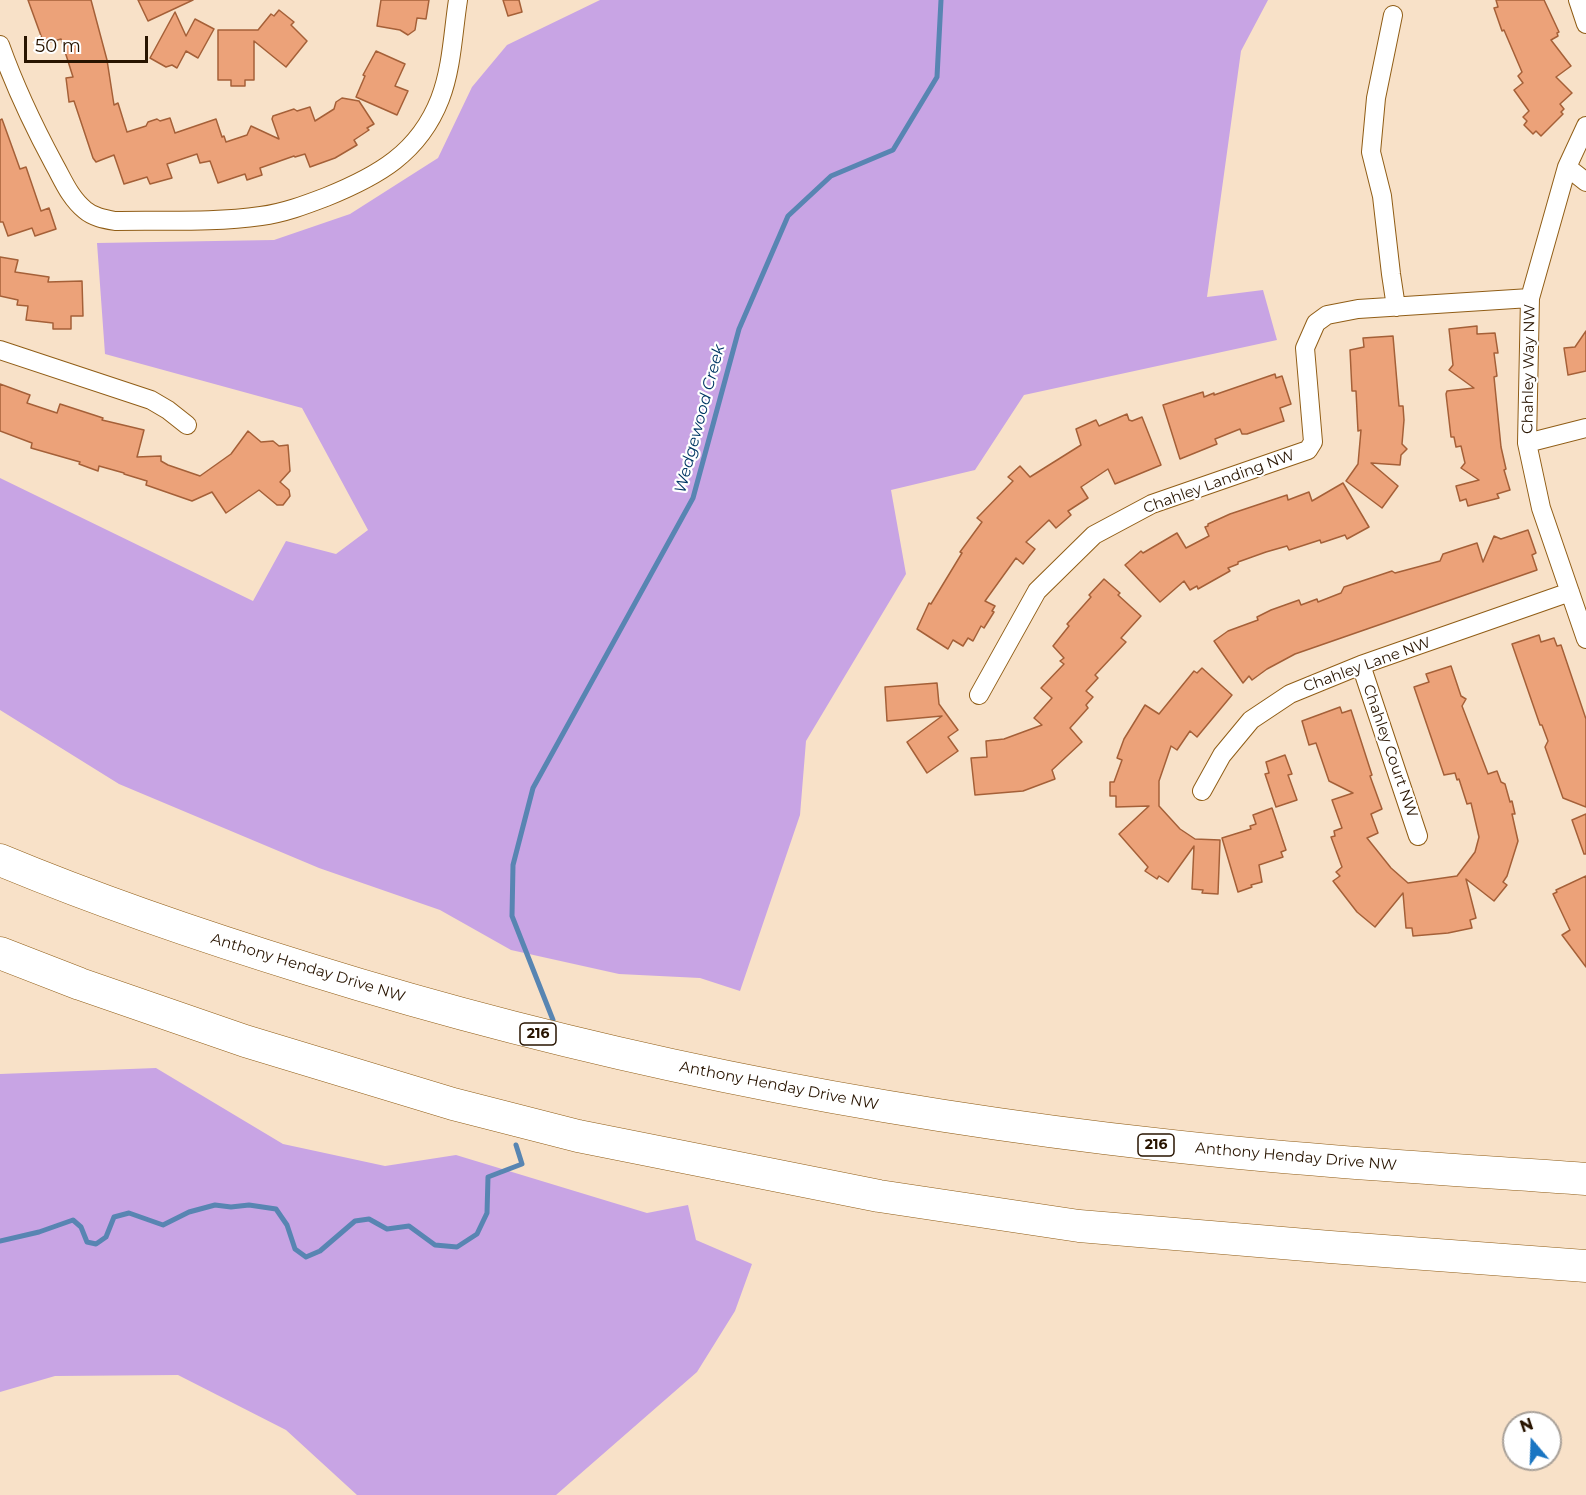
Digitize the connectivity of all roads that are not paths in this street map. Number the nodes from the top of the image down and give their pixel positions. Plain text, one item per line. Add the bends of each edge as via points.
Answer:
1 (458, 0) edge
2 (1578, 0) edge
3 (1393, 15) dead end
4 (1586, 24) edge
5 (0, 45) edge
6 (1586, 126) edge
7 (1567, 167) junction
8 (1586, 182) edge
9 (1530, 298) junction
10 (1396, 307) junction
11 (0, 350) edge
12 (187, 425) dead end
13 (1586, 428) edge
14 (1527, 442) junction
15 (1570, 592) junction
16 (1586, 639) edge
17 (1361, 665) junction
18 (979, 694) dead end
19 (1202, 791) dead end
20 (1418, 836) dead end
21 (0, 860) edge
22 (0, 953) edge
23 (1586, 1179) edge
24 (1330, 1248) junction
25 (1586, 1266) edge
26 (1586, 1287) edge

1 - 5 street via 447,75 439,101 413,143 374,176 312,202 261,216 115,221 87,212 68,190 34,127
2 - 4 street
3 - 10 street via 1376,98 1371,152 1382,196
6 - 7 street, Chahley Way NW
7 - 8 street
7 - 9 street, Chahley Way NW
9 - 10 street, Chahley Landing NW
9 - 14 street, Chahley Way NW
10 - 18 street, Chahley Landing NW via 1327,315 1316,323 1305,348 1313,442 1308,450 1152,504 1094,535 1037,591
11 - 12 street via 151,400
13 - 14 street
14 - 15 street, Chahley Way NW via 1541,508
15 - 16 street, Chahley Way NW
15 - 17 street, Chahley Lane NW
17 - 19 street, Chahley Lane NW via 1290,694 1251,720 1222,755
17 - 20 street, Chahley Court NW
21 - 23 highway, Anthony Henday Drive NW / 216 via 214,940 347,981 532,1033 730,1079 866,1103 1164,1145
22 - 24 highway via 245,1041 453,1104 578,1136 879,1196 1078,1226
24 - 25 highway
24 - 26 highway

